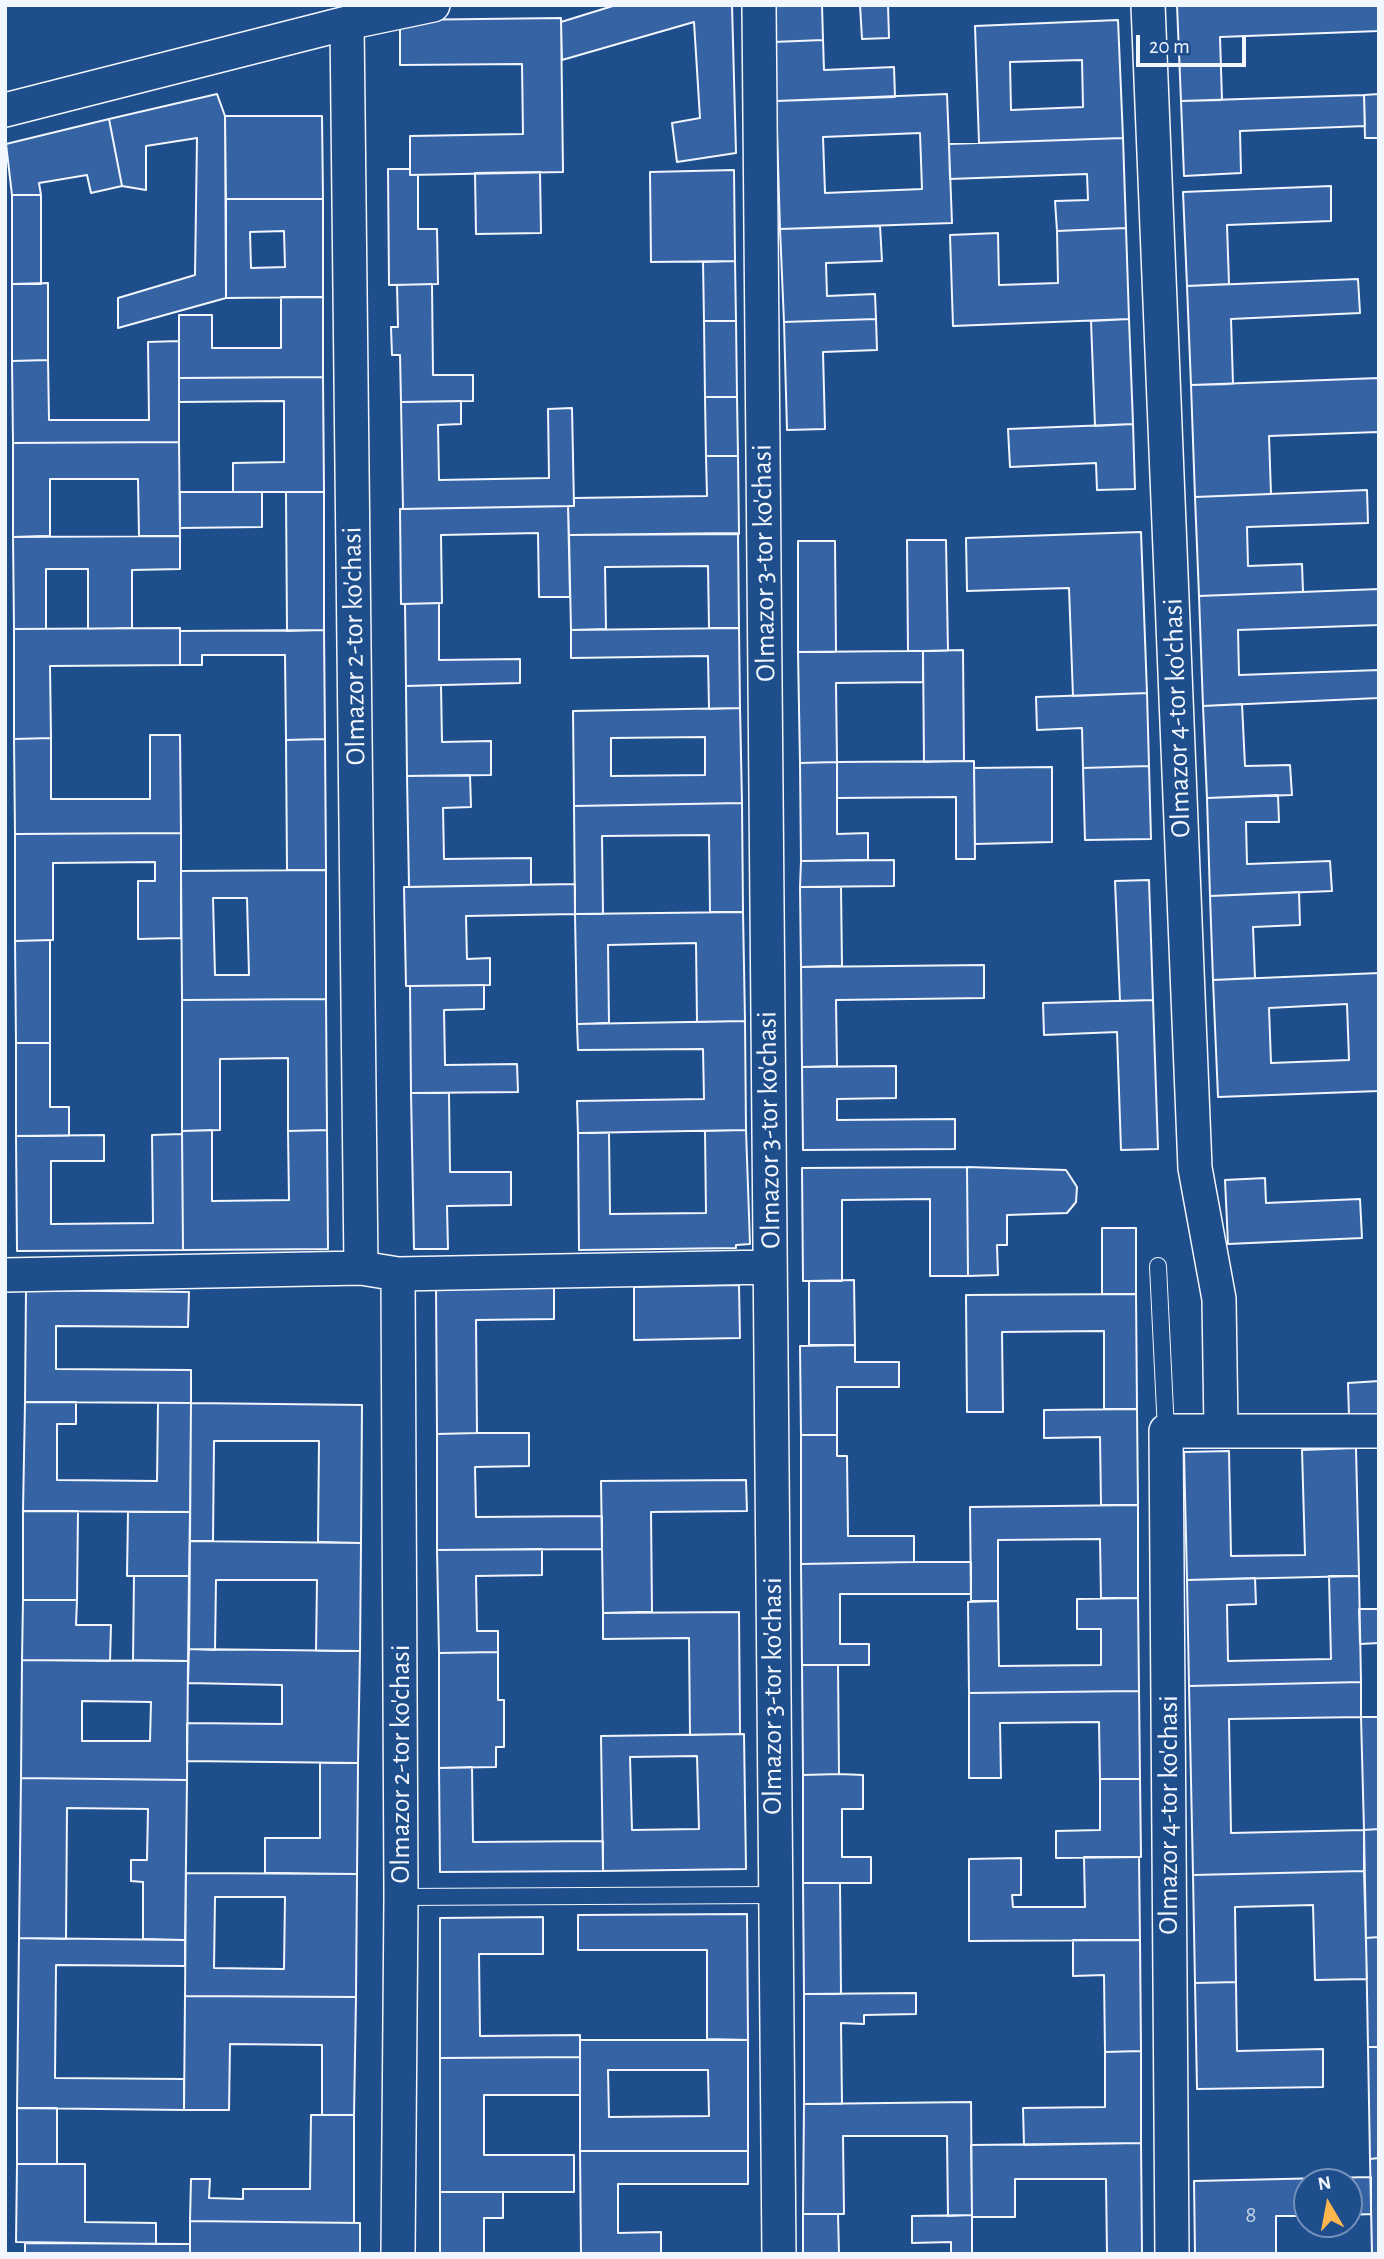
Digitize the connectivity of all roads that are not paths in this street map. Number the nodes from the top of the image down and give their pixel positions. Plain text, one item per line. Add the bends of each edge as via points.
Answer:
1 (433, 5) edge
2 (759, 5) edge
3 (1148, 5) edge
4 (347, 23) junction
5 (5, 110) edge
6 (1158, 1266) dead end
7 (770, 1267) junction
8 (361, 1268) junction
9 (398, 1274) junction
10 (5, 1275) edge
11 (1221, 1430) junction
12 (1166, 1431) junction
13 (1379, 1431) edge
14 (775, 1895) junction
15 (401, 1897) junction
16 (398, 2254) edge
17 (779, 2254) edge
18 (1172, 2254) edge

1 - 4 street
2 - 7 street, Olmazor 3-tor ko'chasi
3 - 11 street, Olmazor 4-tor ko'chasi via 1195,1168 1219,1299
4 - 5 street
4 - 8 street, Olmazor 2-tor ko'chasi
6 - 12 lane
7 - 9 street
7 - 14 street, Olmazor 3-tor ko'chasi
8 - 9 street
8 - 10 street
9 - 15 street, Olmazor 2-tor ko'chasi
11 - 12 street
11 - 13 street
12 - 18 street, Olmazor 4-tor ko'chasi
14 - 15 lane
14 - 17 street, Olmazor 3-tor ko'chasi
15 - 16 street, Olmazor 2-tor ko'chasi

